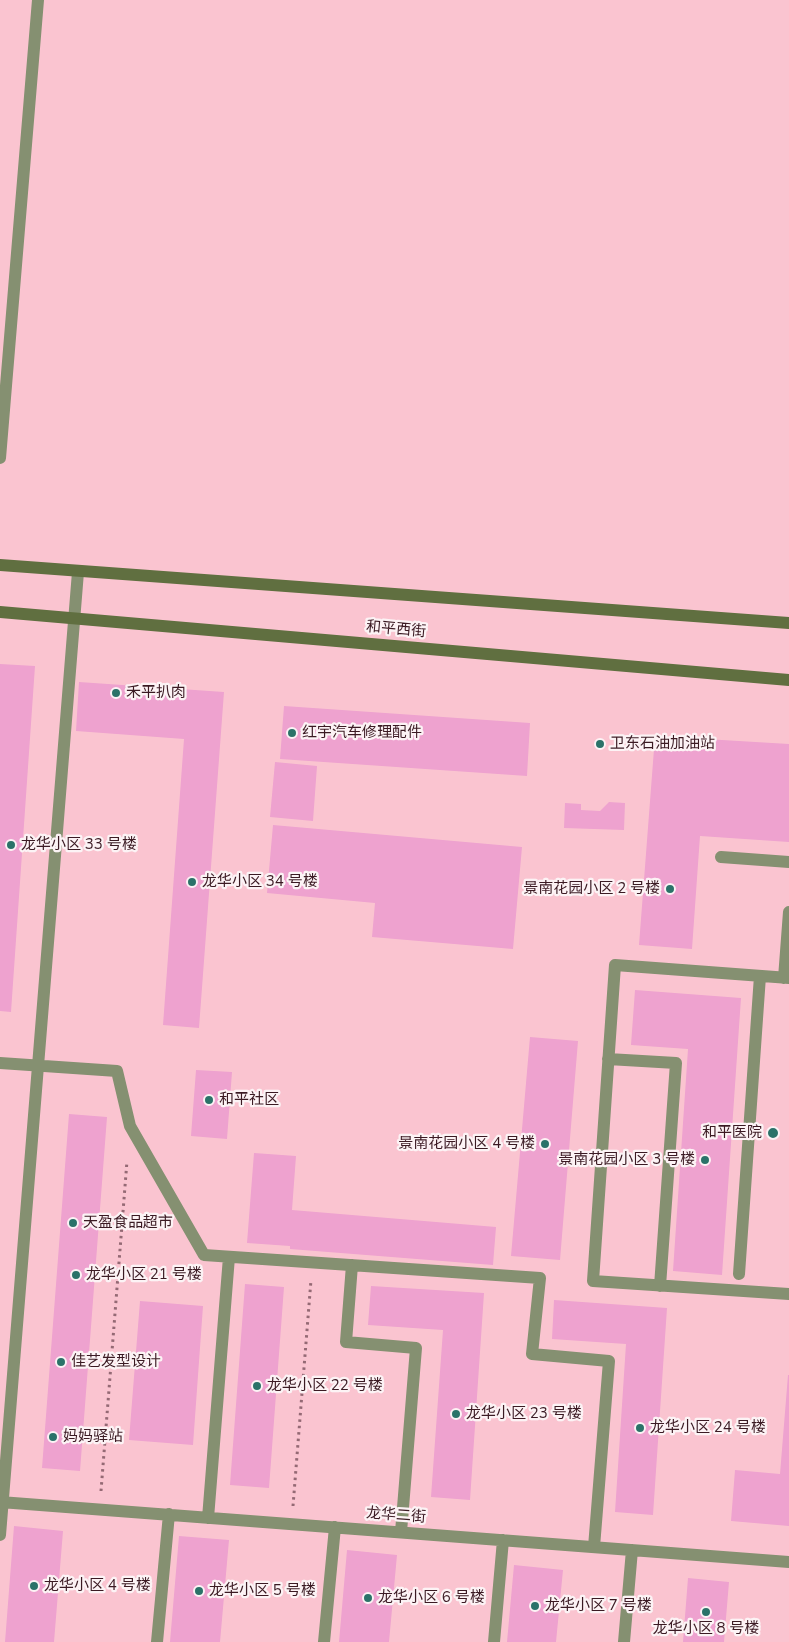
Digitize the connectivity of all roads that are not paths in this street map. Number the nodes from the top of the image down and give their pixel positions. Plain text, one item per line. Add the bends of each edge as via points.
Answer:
1 (38, 0) edge
2 (0, 458) edge
3 (0, 565) edge
4 (78, 572) junction
5 (0, 612) edge
6 (74, 618) junction
7 (789, 622) edge
8 (789, 680) edge
9 (721, 857) dead end
10 (789, 862) edge
11 (789, 912) edge
12 (760, 976) junction
13 (787, 978) edge
14 (608, 1059) junction
15 (0, 1062) edge
16 (38, 1066) junction
17 (229, 1257) junction
18 (352, 1265) junction
19 (740, 1274) dead end
20 (660, 1286) junction
21 (789, 1294) edge
22 (1, 1502) edge
23 (169, 1514) junction
24 (208, 1518) junction
25 (335, 1527) junction
26 (401, 1532) junction
27 (0, 1535) edge
28 (503, 1540) junction
29 (594, 1547) junction
30 (632, 1550) junction
31 (789, 1562) edge
32 (157, 1642) edge
33 (324, 1642) edge
34 (494, 1642) edge
35 (624, 1642) edge

1 - 2 street
3 - 4 main road
4 - 6 street
4 - 7 main road
5 - 6 main road, 和平西街
6 - 8 main road, 和平西街
6 - 16 street
9 - 10 street
11 - 13 street
12 - 13 street
12 - 14 street via 615,965
12 - 19 street
14 - 20 street via 592,1281
14 - 20 street via 676,1063
15 - 16 street
16 - 17 street via 117,1071 130,1126 204,1256
16 - 22 street
17 - 18 street
17 - 24 street
18 - 26 street via 346,1342 416,1348
18 - 29 street via 540,1278 532,1354 609,1361
20 - 21 street
22 - 23 street, 龙华二街
22 - 27 street
23 - 24 street, 龙华二街
23 - 32 street
24 - 25 street, 龙华二街
25 - 26 street, 龙华二街
25 - 33 street
26 - 28 street, 龙华二街
28 - 29 street, 龙华二街
28 - 34 street
29 - 30 street, 龙华二街
30 - 31 street, 龙华二街
30 - 35 street

